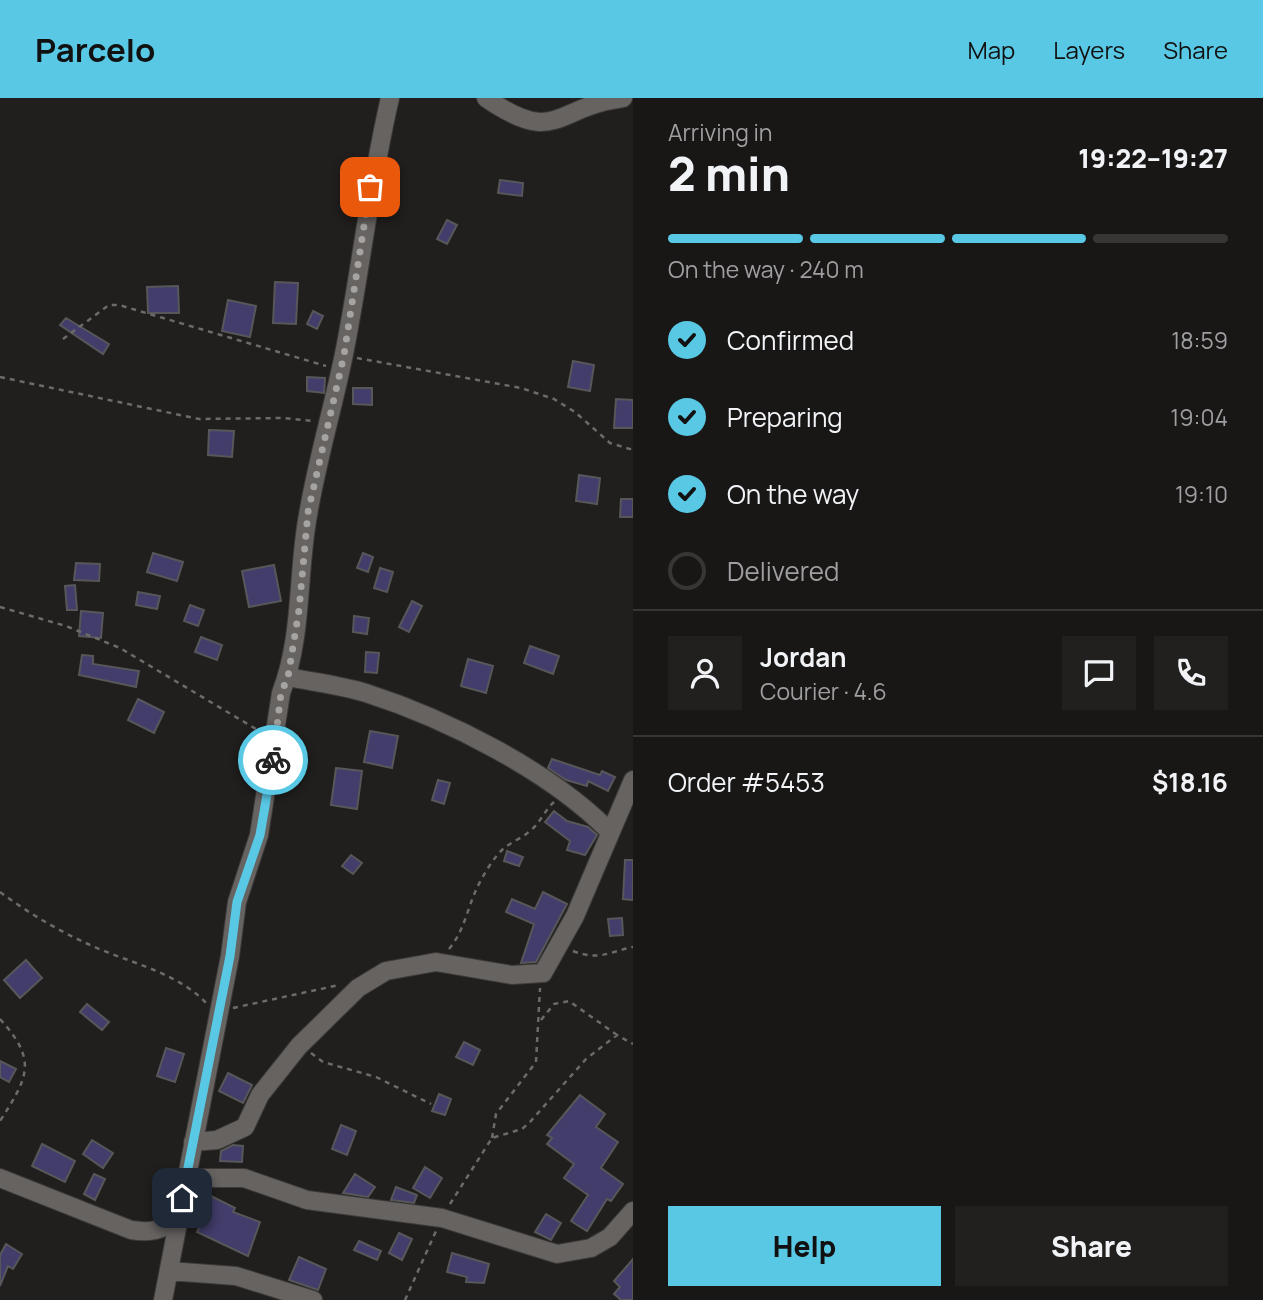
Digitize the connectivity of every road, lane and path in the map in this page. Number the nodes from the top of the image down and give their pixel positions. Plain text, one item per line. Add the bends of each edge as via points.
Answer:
1 (390, 98) edge
2 (486, 98) edge
3 (626, 98) edge
4 (633, 100) edge
5 (63, 339) dead end
6 (342, 363) junction
7 (0, 377) edge
8 (328, 422) junction
9 (633, 450) edge
10 (0, 607) edge
11 (288, 677) junction
12 (276, 740) junction
13 (633, 780) edge
14 (565, 793) junction
15 (609, 831) junction
16 (0, 892) edge
17 (561, 945) junction
18 (633, 947) edge
19 (436, 962) junction
20 (541, 974) junction
21 (370, 980) junction
22 (219, 1016) junction
23 (0, 1019) edge
24 (540, 1023) junction
25 (617, 1035) junction
26 (633, 1044) edge
27 (299, 1045) junction
28 (431, 1104) dead end
29 (0, 1121) edge
30 (492, 1138) junction
31 (193, 1142) junction
32 (0, 1178) edge
33 (187, 1178) junction
34 (633, 1211) edge
35 (177, 1218) junction
36 (442, 1218) junction
37 (169, 1271) junction
38 (163, 1300) edge
39 (313, 1300) edge
40 (405, 1300) edge

1 - 6 street via 370,187
2 - 3 street via 526,122 546,124 596,102
3 - 4 street
5 - 6 path via 109,305 118,305
6 - 8 street
6 - 9 path via 532,392 575,412 610,443
7 - 8 path via 199,419
8 - 11 street via 308,512
10 - 12 path via 120,648
11 - 12 street via 281,693
11 - 14 street via 365,693 435,722 503,752
12 - 22 street via 260,835 237,902
13 - 15 street
14 - 15 street
14 - 19 path via 542,812 540,822 494,860 477,888 462,929
15 - 17 street
16 - 22 path via 86,943 180,984
17 - 18 path via 593,957
17 - 20 street
19 - 20 street via 512,975
19 - 21 street via 386,971
20 - 24 path
21 - 22 path via 302,991
21 - 27 street
22 - 31 street
23 - 29 path via 27,1057 18,1094
24 - 25 path via 554,1004 569,1001
24 - 30 path via 536,1062 496,1114
25 - 26 path
25 - 30 path via 586,1059 522,1129
27 - 28 path via 323,1062 376,1077
27 - 31 street via 260,1095 245,1127 217,1139
30 - 36 path
31 - 33 street
32 - 35 street via 131,1230 151,1233
33 - 35 street
33 - 36 street via 244,1178 307,1200
34 - 36 street via 610,1237 591,1248 557,1254
35 - 37 street
36 - 40 path
37 - 38 street
37 - 39 street via 236,1276

